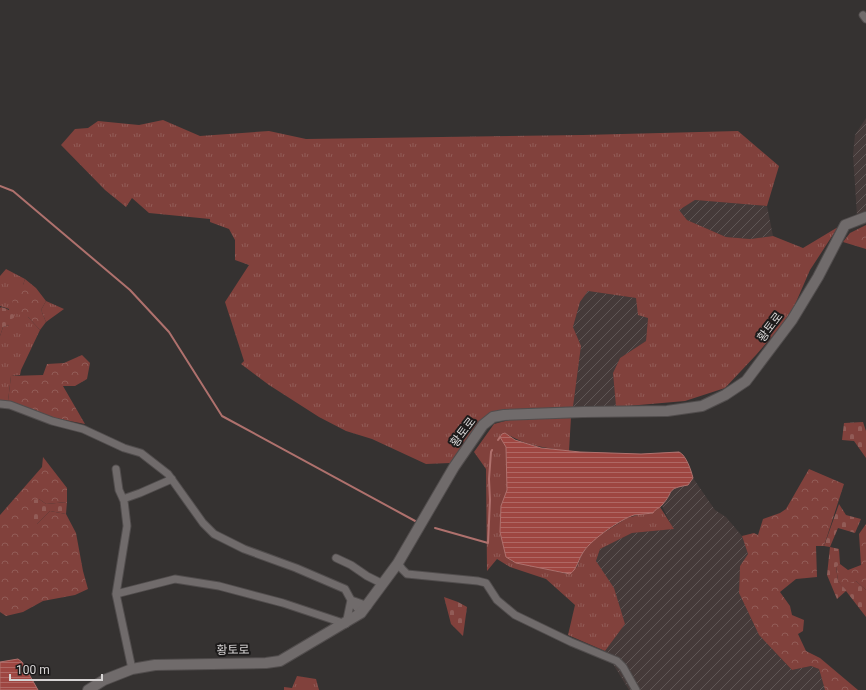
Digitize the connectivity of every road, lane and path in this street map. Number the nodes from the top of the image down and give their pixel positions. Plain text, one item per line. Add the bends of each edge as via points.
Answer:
1 (866, 217) edge
2 (0, 404) edge
3 (116, 469) dead end
4 (172, 479) junction
5 (123, 499) junction
6 (336, 558) dead end
7 (398, 563) junction
8 (383, 584) junction
9 (116, 594) junction
10 (351, 600) junction
11 (365, 609) junction
12 (346, 624) junction
13 (132, 669) junction
14 (88, 690) edge
15 (636, 690) edge

1 - 7 main road, 황토로 via 845,225 792,320 746,381 725,394 702,406 667,411 493,417 483,425 454,467
2 - 4 street via 83,429 141,453
3 - 5 street
4 - 5 street
4 - 10 street via 214,534 244,549 345,589
5 - 9 street via 127,526
6 - 8 street
7 - 8 main road, 황토로
7 - 15 street via 406,574 486,583 497,600 515,615 617,661
8 - 11 main road, 황토로
9 - 12 street via 175,579 219,586 283,603
9 - 13 street
10 - 11 street
10 - 12 street
11 - 12 main road, 황토로
12 - 13 main road, 황토로 via 280,661 155,665
13 - 14 main road, 황토로 via 104,680

